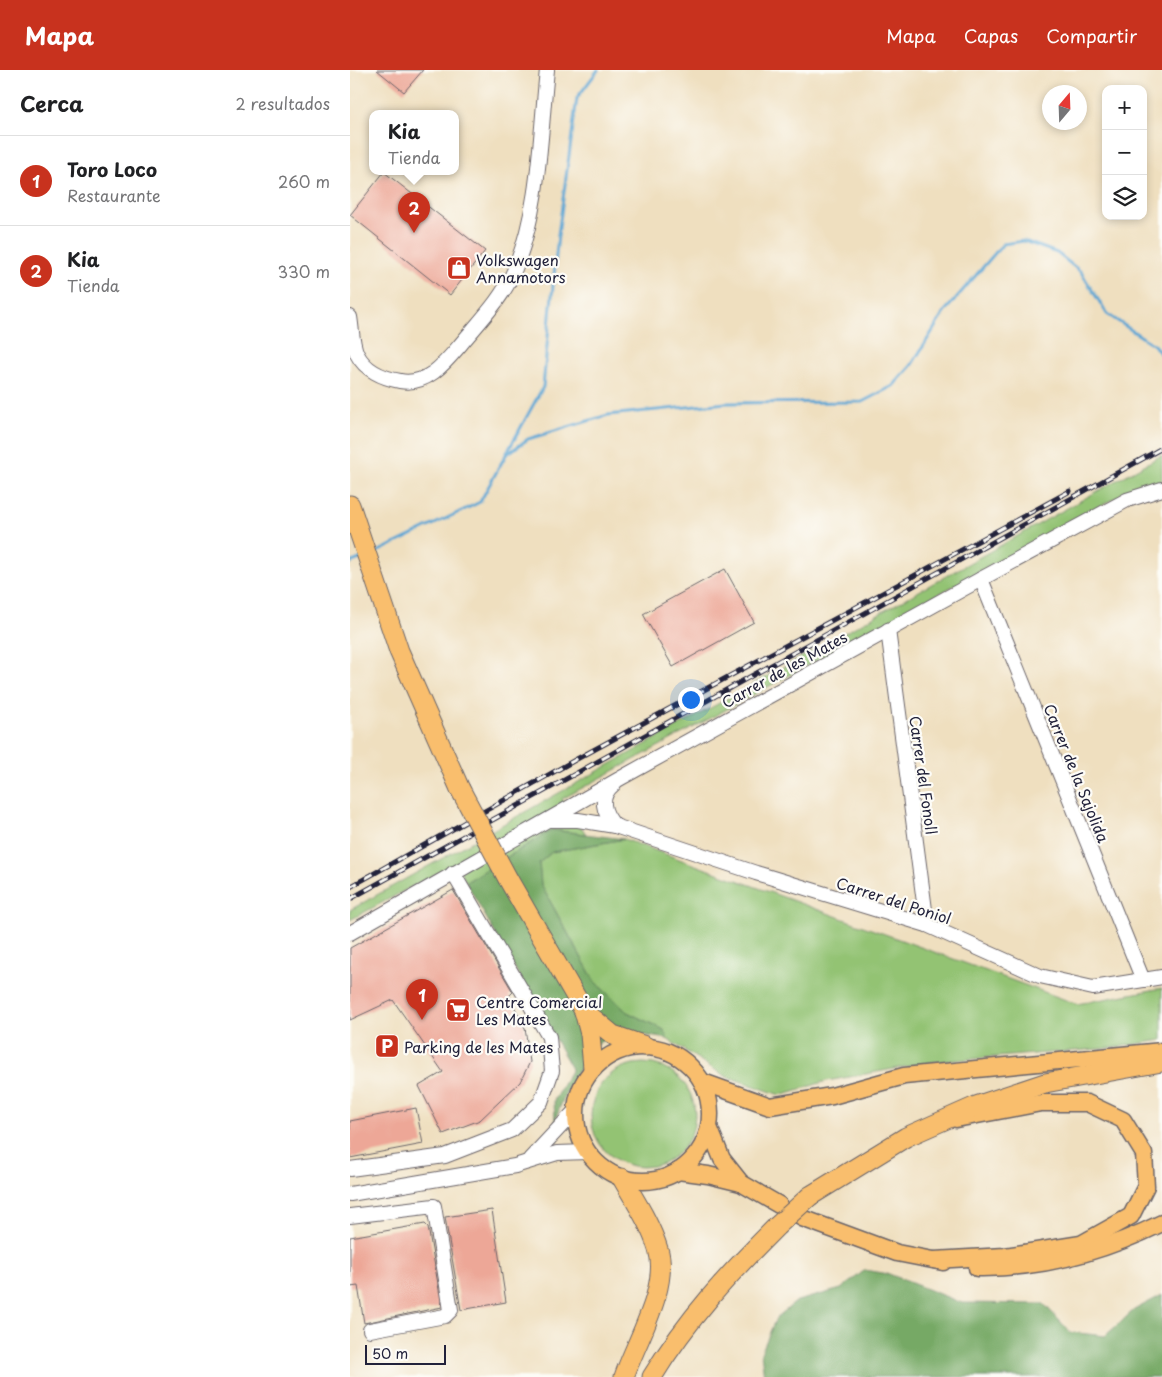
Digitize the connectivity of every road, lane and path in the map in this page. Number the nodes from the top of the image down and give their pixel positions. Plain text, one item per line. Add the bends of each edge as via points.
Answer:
1 (548, 70) edge
2 (350, 316) edge
3 (1162, 489) edge
4 (352, 512) edge
5 (981, 579) junction
6 (888, 630) junction
7 (621, 778) junction
8 (583, 800) junction
9 (550, 820) junction
10 (615, 826) junction
11 (453, 873) junction
12 (927, 924) junction
13 (350, 933) edge
14 (1162, 977) edge
15 (1143, 980) junction
16 (584, 1011) junction
17 (645, 1046) junction
18 (1162, 1051) edge
19 (1162, 1062) edge
20 (593, 1068) junction
21 (703, 1082) junction
22 (575, 1111) junction
23 (937, 1123) junction
24 (709, 1127) junction
25 (588, 1152) junction
26 (528, 1161) junction
27 (350, 1169) edge
28 (678, 1171) junction
29 (622, 1178) junction
30 (429, 1182) junction
31 (741, 1183) junction
32 (350, 1194) edge
33 (779, 1205) dead end
34 (434, 1206) junction
35 (1162, 1213) edge
36 (350, 1216) edge
37 (802, 1218) dead end
38 (1162, 1223) edge
39 (934, 1260) junction
40 (964, 1260) junction
41 (370, 1330) dead end
42 (624, 1377) edge
43 (652, 1377) edge

1 - 2 street via 532,214 514,272 503,292 444,364 430,375 410,383 385,378 367,367 356,353
3 - 5 street, Carrer de les Mates via 1127,500
4 - 16 highway, bridge via 399,651 460,790
5 - 6 street, Carrer de les Mates
5 - 15 street, Carrer de la Sajolida
6 - 7 street, Carrer de les Mates
6 - 12 street, Carrer del Fonoll
7 - 8 street, Carrer de les Mates
7 - 10 street via 608,789 604,798 604,812
8 - 9 street, Carrer de les Mates
8 - 10 street, Carrer del Poniol
9 - 10 street, Carrer del Poniol via 578,820
9 - 11 street, Carrer de les Mates
10 - 12 street, Carrer del Poniol via 756,873
11 - 13 street, Carrer de les Mates
11 - 27 street via 549,1037 552,1071 541,1102 512,1130 444,1156
12 - 15 street, Carrer del Poniol via 1040,976 1093,988
14 - 15 street, Carrer del Poniol
16 - 17 highway via 613,1035
16 - 20 highway
17 - 20 main road via 617,1051
17 - 21 main road via 675,1054 691,1066
18 - 21 main road via 904,1076 832,1096 770,1106
19 - 23 highway via 1045,1083
20 - 22 main road via 580,1088
21 - 24 main road via 709,1100
22 - 25 main road via 577,1128
22 - 26 street
23 - 40 main road via 1041,1103 1087,1103 1123,1120 1144,1154 1146,1186 1131,1216 1081,1244
23 - 43 highway, bridge via 906,1137 810,1196 776,1226 724,1279 677,1337
24 - 28 main road via 698,1153
24 - 31 main road via 722,1159
25 - 26 street via 557,1153
25 - 29 main road via 599,1165
26 - 30 street
28 - 29 main road via 651,1181
28 - 31 main road
29 - 42 highway via 646,1219 659,1251 661,1278
30 - 32 street
30 - 34 street
31 - 33 main road
34 - 36 street
34 - 41 street via 451,1310 445,1316
35 - 40 main road via 1121,1235 1030,1261 987,1263
37 - 39 main road via 897,1253
38 - 39 main road via 1125,1242 1070,1259 1022,1267 978,1269
39 - 40 main road

